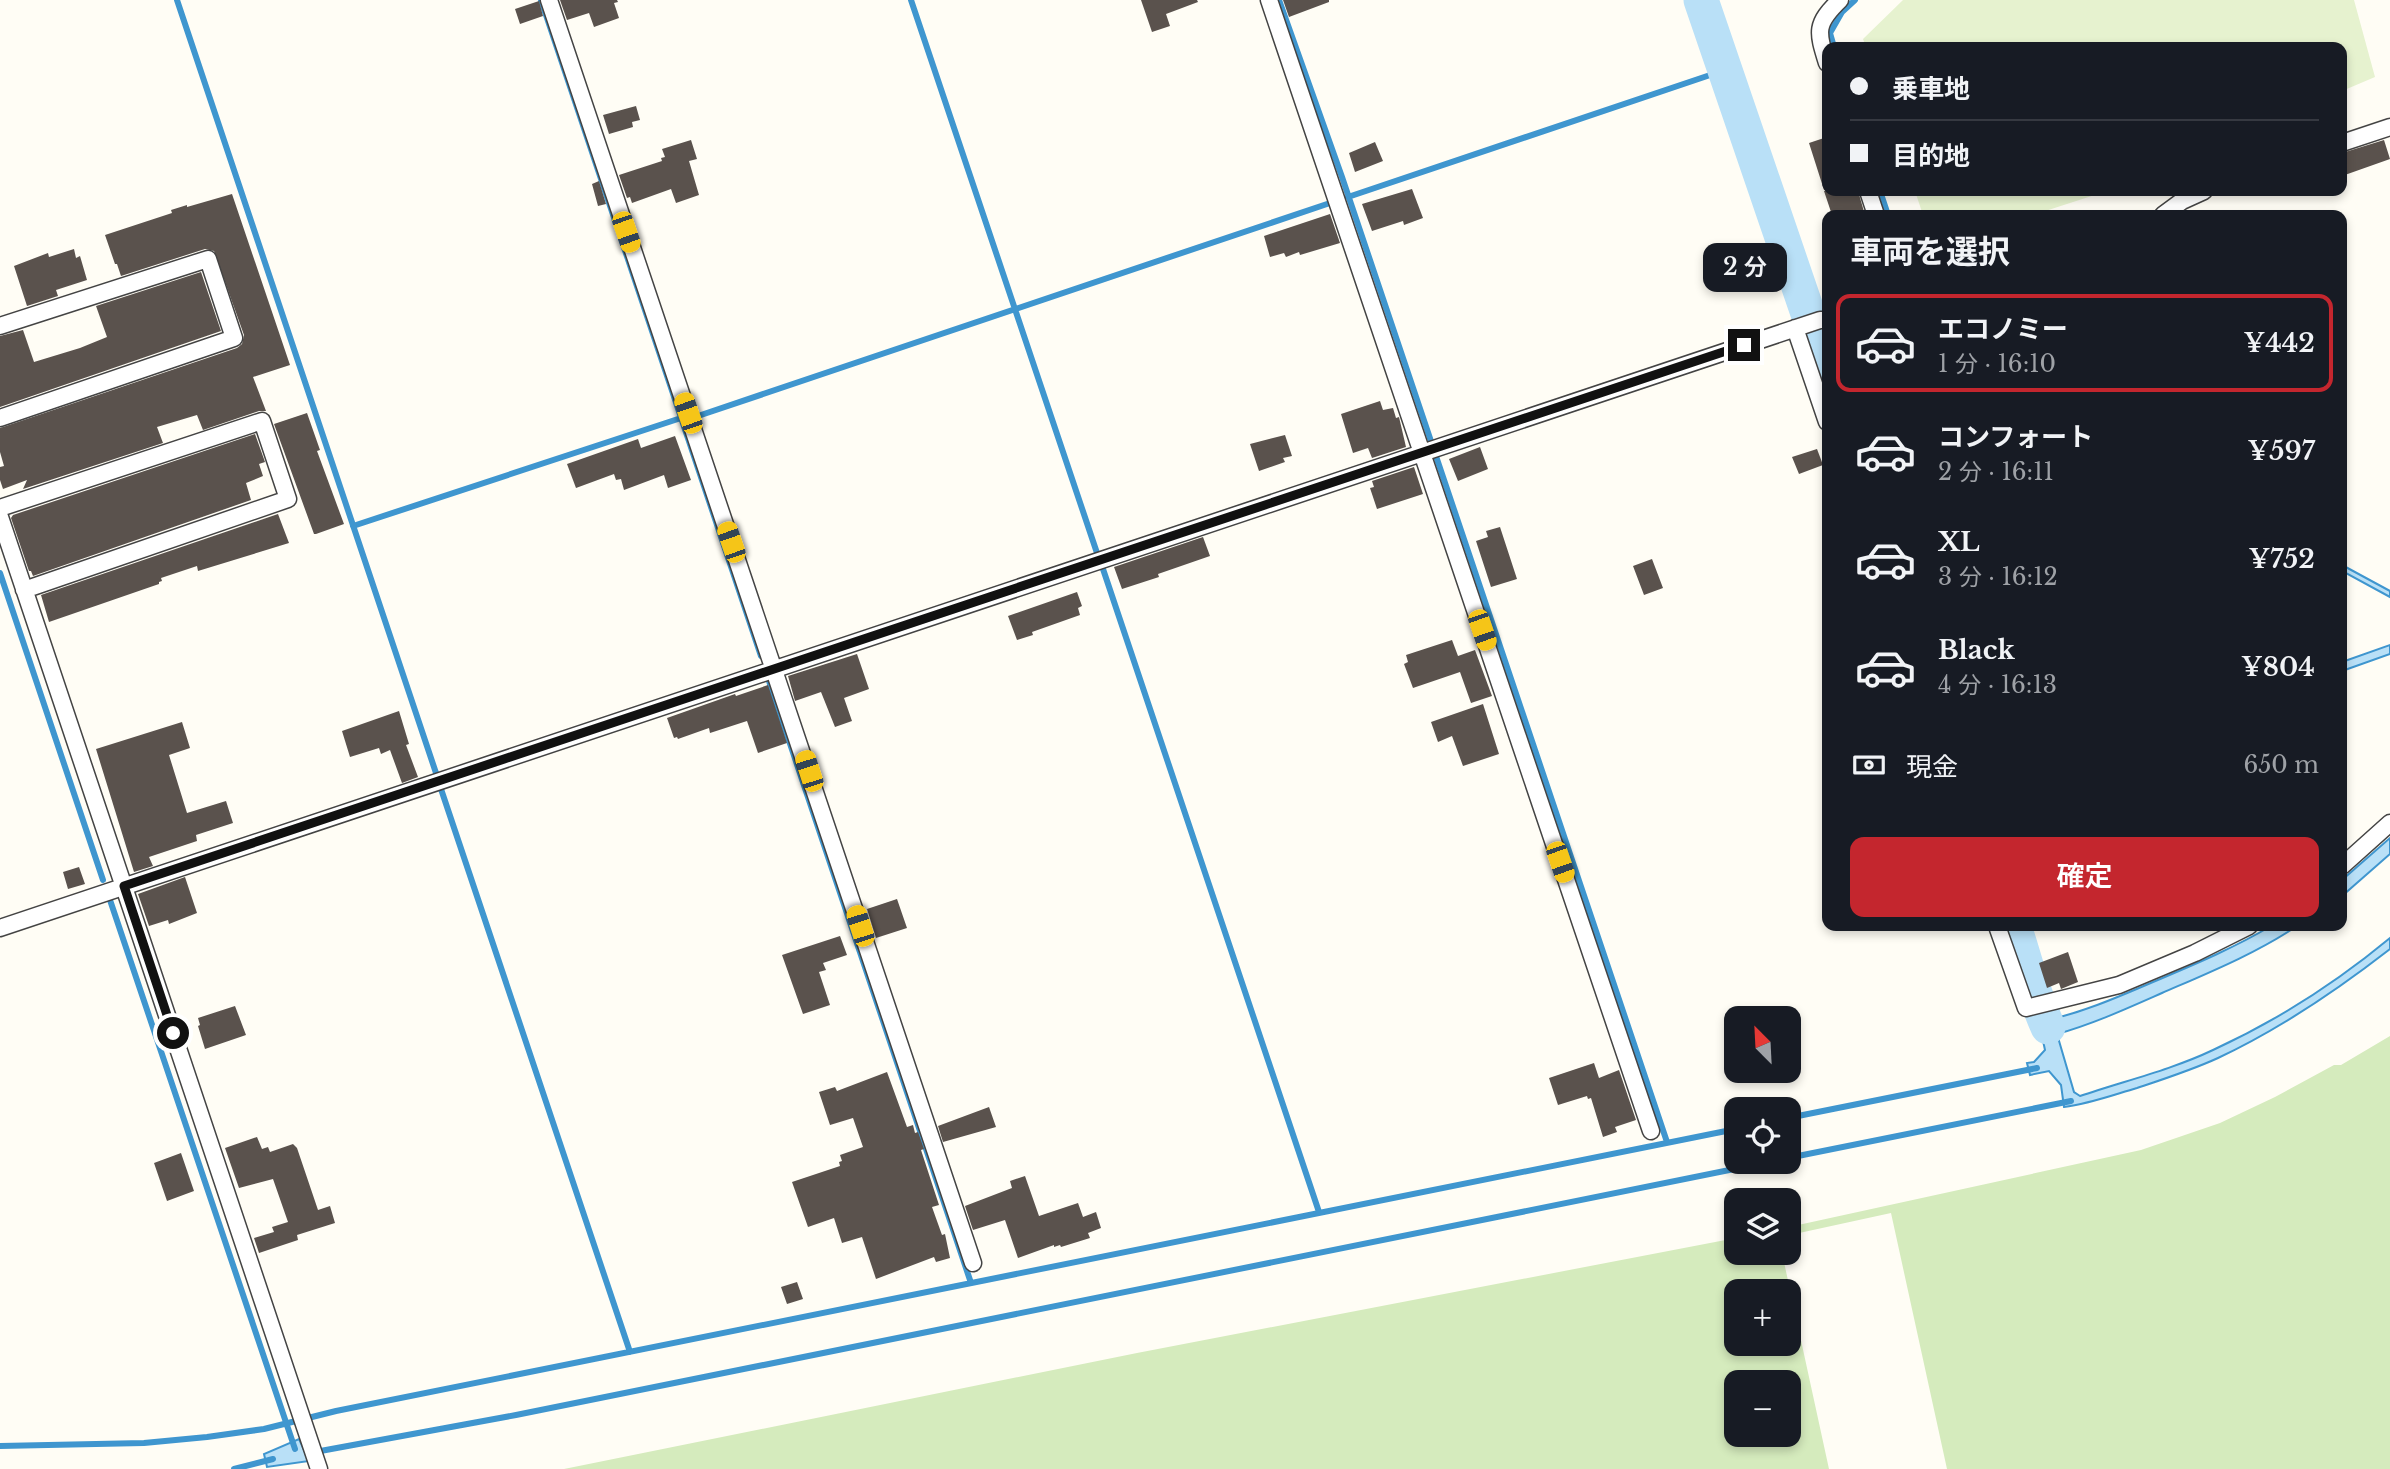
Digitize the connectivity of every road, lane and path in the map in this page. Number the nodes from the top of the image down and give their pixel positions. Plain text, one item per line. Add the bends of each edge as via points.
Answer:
1 (549, 0) edge
2 (1269, 0) edge
3 (1840, 0) edge
4 (1822, 47) edge
5 (2390, 127) edge
6 (2347, 141) edge
7 (2193, 196) edge
8 (2170, 210) edge
9 (1822, 321) edge
10 (0, 326) edge
11 (1799, 327) junction
12 (1822, 405) edge
13 (0, 418) edge
14 (1430, 449) junction
15 (0, 508) edge
16 (0, 517) edge
17 (24, 590) junction
18 (774, 667) junction
19 (2390, 822) edge
20 (2347, 861) edge
21 (124, 886) junction
22 (0, 928) edge
23 (1999, 931) edge
24 (2239, 931) edge
25 (1651, 1131) dead end
26 (973, 1263) dead end
27 (318, 1466) edge

1 - 18 street
2 - 14 street
3 - 4 street via 1819,27
5 - 6 street
7 - 8 street
9 - 11 street
10 - 13 street via 208,259 234,338
11 - 12 street
11 - 14 street
14 - 18 street
14 - 25 street
15 - 17 street via 262,421 288,499
16 - 17 street
17 - 21 street
18 - 21 street
18 - 26 street
19 - 20 street
21 - 22 street
21 - 27 street
23 - 24 street via 2026,1008 2119,985

